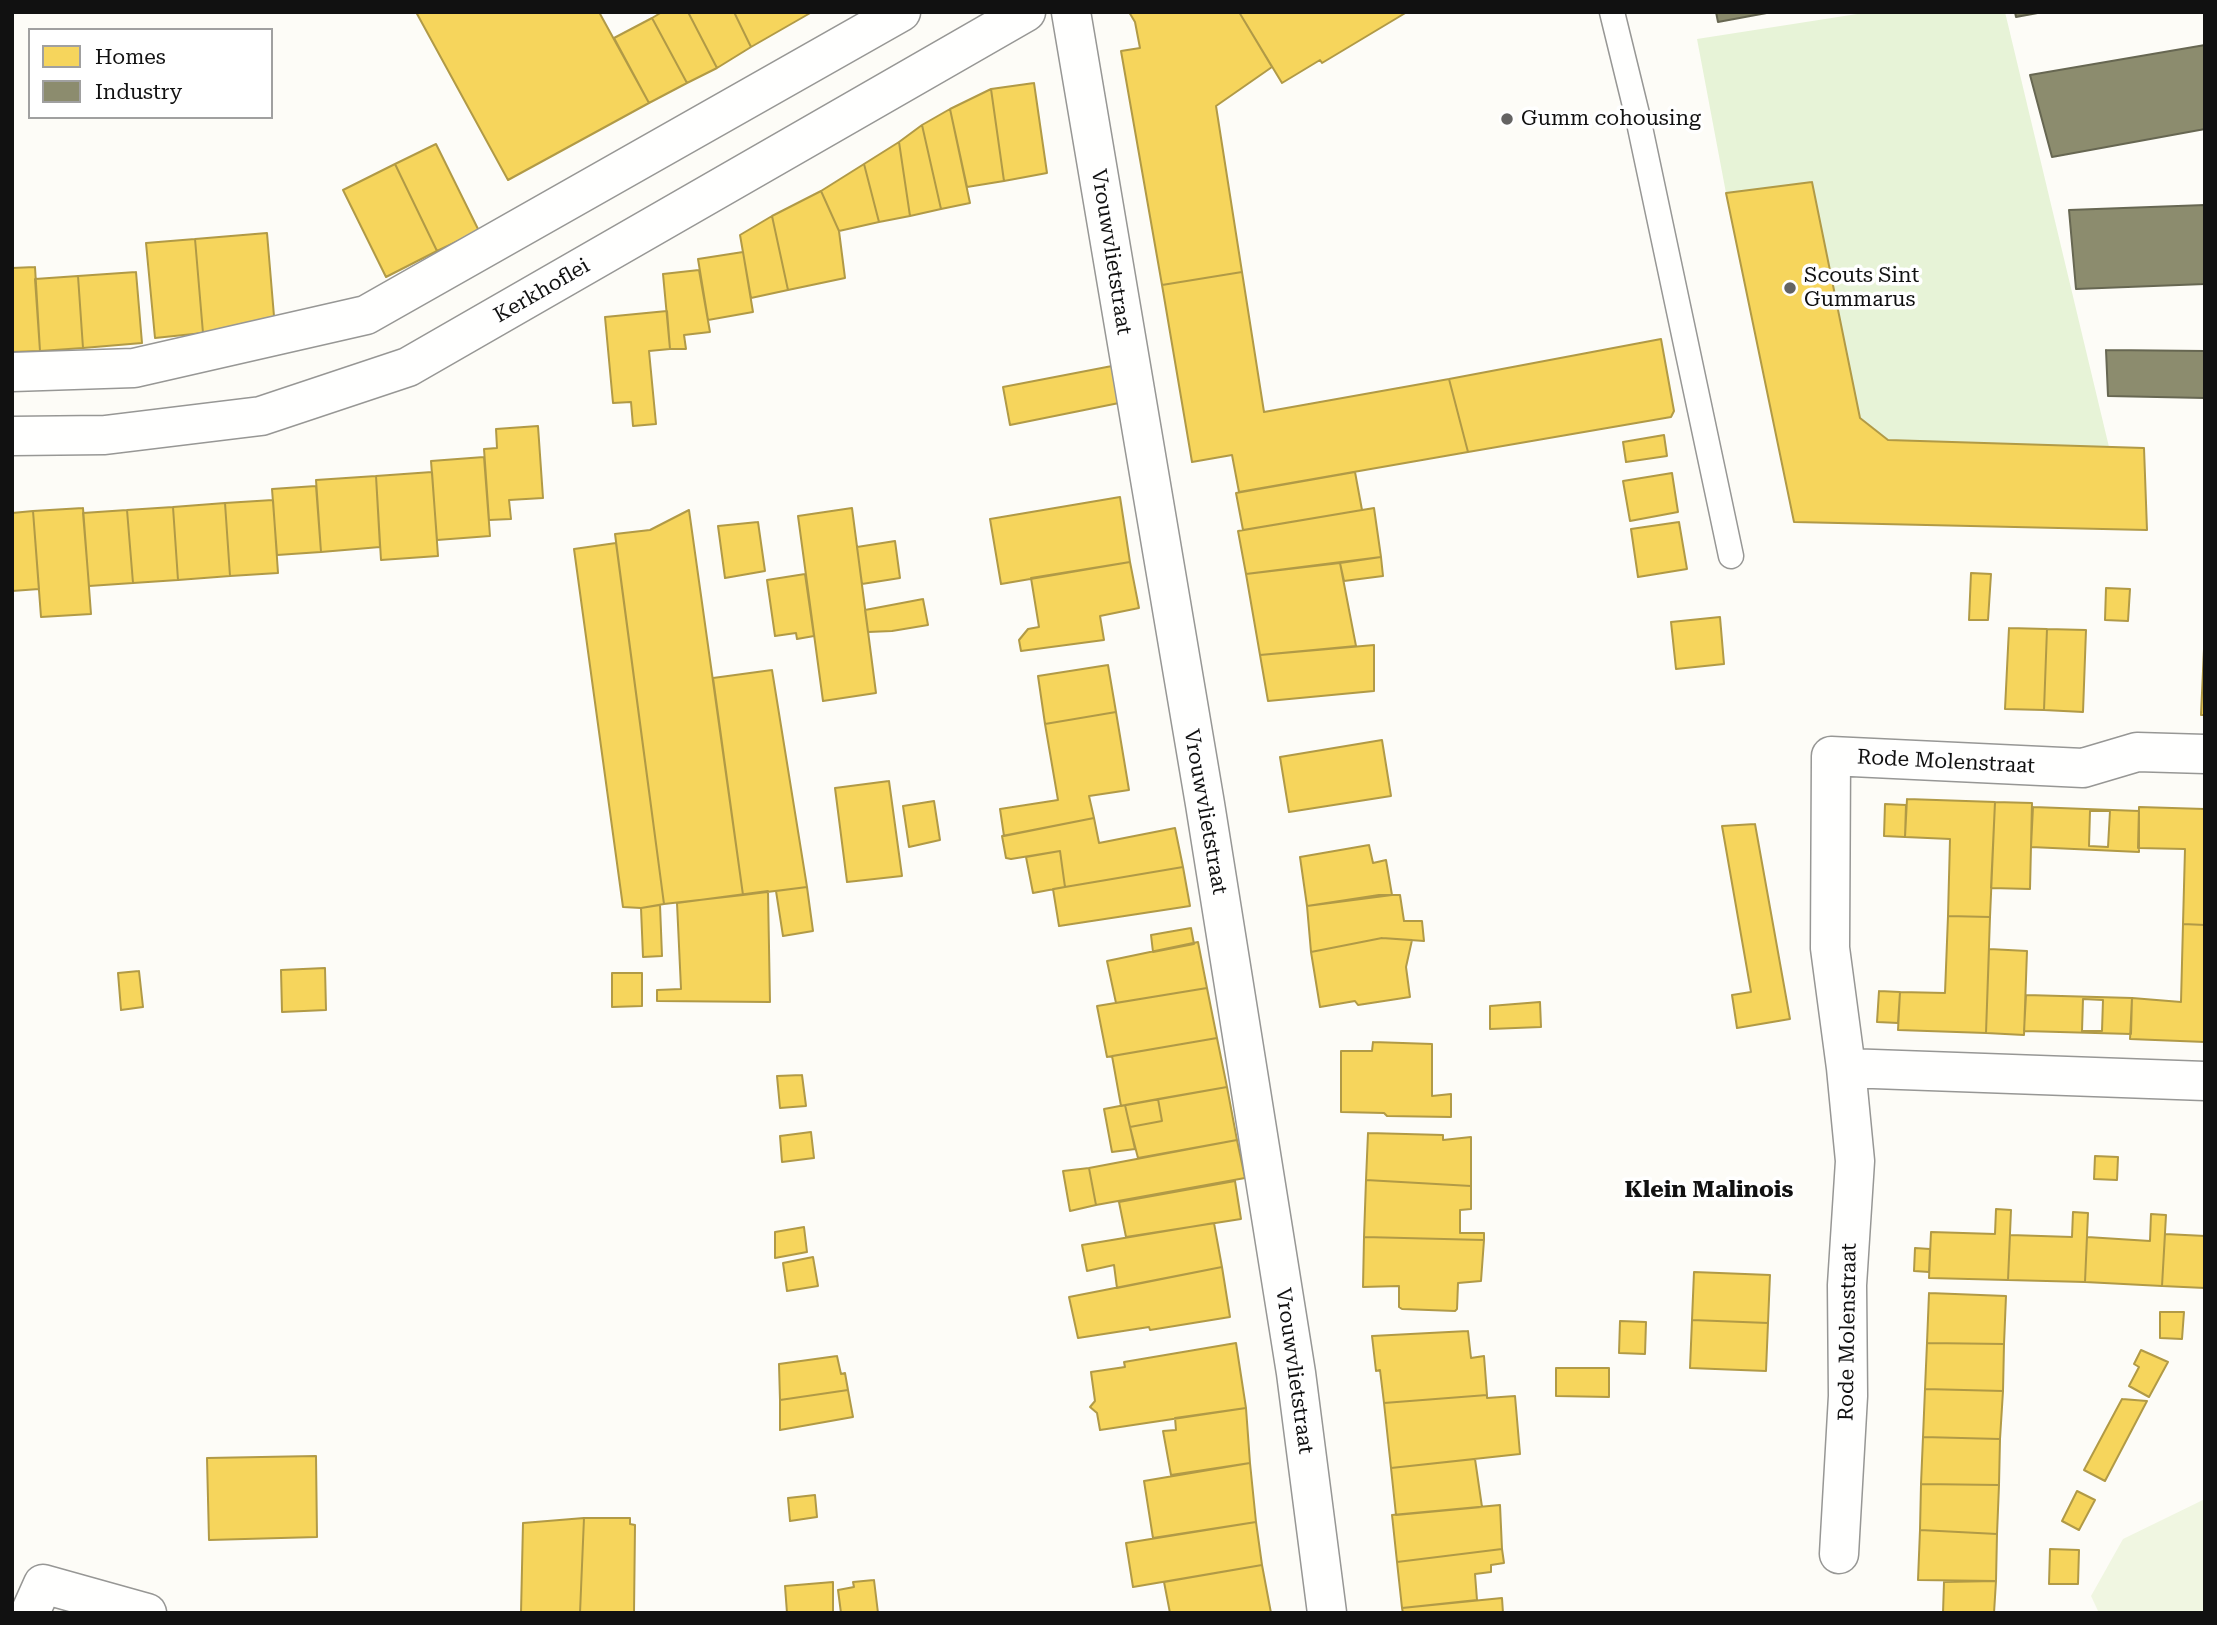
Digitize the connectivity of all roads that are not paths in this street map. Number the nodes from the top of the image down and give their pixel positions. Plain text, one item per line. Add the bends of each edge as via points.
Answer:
1 (901, 12) edge
2 (1026, 12) edge
3 (1071, 12) edge
4 (1612, 12) edge
5 (12, 372) edge
6 (12, 436) edge
7 (1731, 556) dead end
8 (2205, 754) edge
9 (1846, 1068) junction
10 (2205, 1081) edge
11 (1839, 1554) dead end
12 (30, 1613) edge
13 (147, 1613) edge
14 (1327, 1613) edge

1 - 5 street via 366,315 134,369
2 - 6 street, Kerkhoflei via 408,368 261,416 105,435
3 - 14 street, Vrouwvlietstraat via 1296,1373
4 - 7 lane
8 - 9 street, Rode Molenstraat via 2137,752 2083,768 1831,756 1830,948
9 - 10 street
9 - 11 street, Rode Molenstraat via 1855,1161
12 - 13 street via 43,1584

